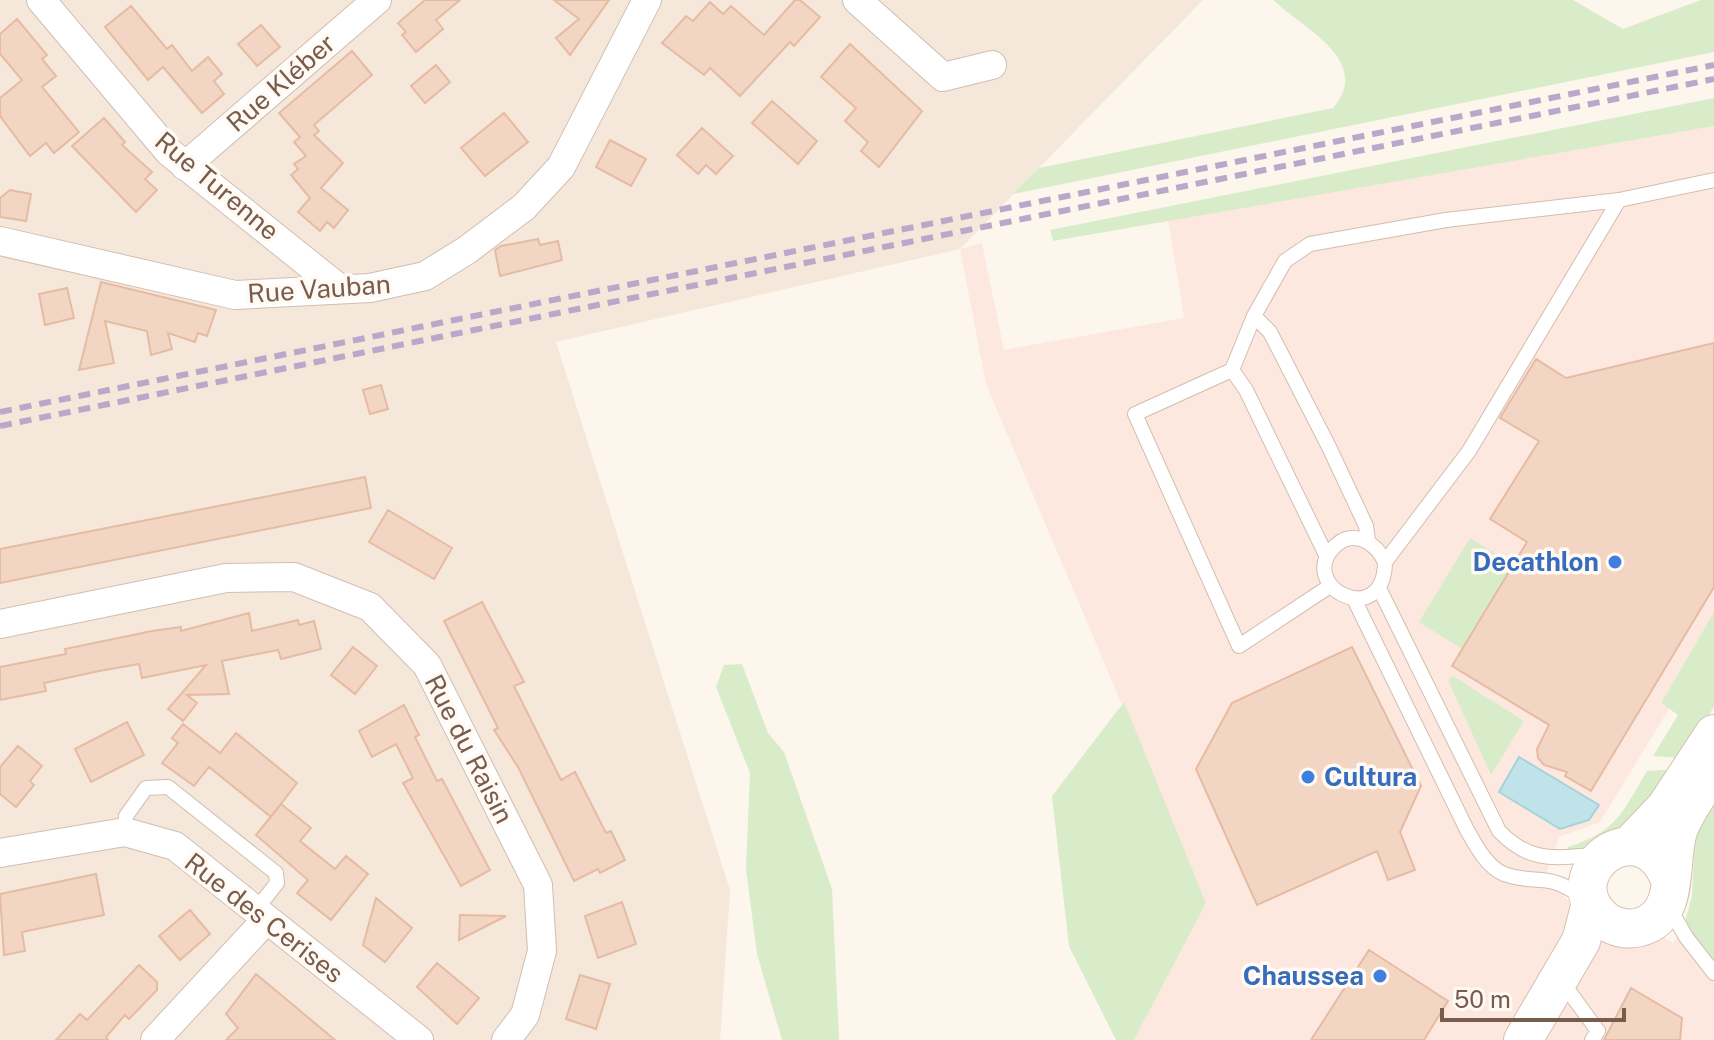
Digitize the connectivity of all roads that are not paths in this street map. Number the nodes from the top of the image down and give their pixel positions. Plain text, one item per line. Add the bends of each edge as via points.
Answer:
1 (41, 0) edge
2 (377, 0) edge
3 (647, 0) edge
4 (861, 2) edge
5 (992, 65) dead end
6 (185, 166) junction
7 (1714, 180) edge
8 (1619, 200) junction
9 (0, 241) edge
10 (340, 289) junction
11 (1254, 316) junction
12 (1232, 370) junction
13 (1368, 541) junction
14 (1327, 557) junction
15 (1385, 562) junction
16 (1330, 586) junction
17 (1379, 588) junction
18 (1354, 599) junction
19 (0, 624) edge
20 (1714, 734) edge
21 (1714, 768) edge
22 (125, 832) junction
23 (1616, 850) junction
24 (0, 853) edge
25 (1591, 903) junction
26 (261, 916) junction
27 (1656, 917) junction
28 (1710, 968) edge
29 (1567, 987) junction
30 (155, 1040) edge
31 (419, 1040) edge
32 (506, 1040) edge
33 (1523, 1040) edge
34 (1547, 1040) edge
35 (1592, 1040) edge

1 - 6 street, Rue Turenne
2 - 6 street, Rue Kléber
3 - 10 street, Rue Vauban via 561,167 543,190 425,276
4 - 5 street via 943,77
6 - 10 street, Rue Turenne
7 - 8 lane
8 - 11 lane via 1446,220 1310,244 1285,261
8 - 15 lane via 1469,451
9 - 10 street, Rue Vauban via 235,295
11 - 12 lane
11 - 13 lane via 1270,332 1297,383 1366,526
12 - 14 lane
12 - 16 lane via 1135,414 1239,646
13 - 14 lane via 1337,544
13 - 15 lane
14 - 16 lane
15 - 17 lane
16 - 18 lane
17 - 18 lane
17 - 23 lane via 1499,831 1521,853 1558,858
18 - 25 lane via 1467,830 1490,864 1505,874 1553,879
19 - 32 street, Rue du Raisin via 226,578 294,577 370,607 427,665 538,885 542,951 525,1015
20 - 23 main road via 1666,807
21 - 27 main road via 1678,830
22 - 24 street, Rue des Cerises
22 - 26 street, Rue des Cerises via 175,846
22 - 26 lane via 126,816 146,788 168,787 276,873 277,883
23 - 25 main road via 1589,877
23 - 27 main road via 1655,854
25 - 27 main road via 1606,921
25 - 29 main road
26 - 30 street
26 - 31 street, Rue des Cerises
27 - 28 lane
27 - 28 lane
27 - 29 main road
29 - 33 main road
29 - 34 main road
29 - 35 lane via 1598,1031

